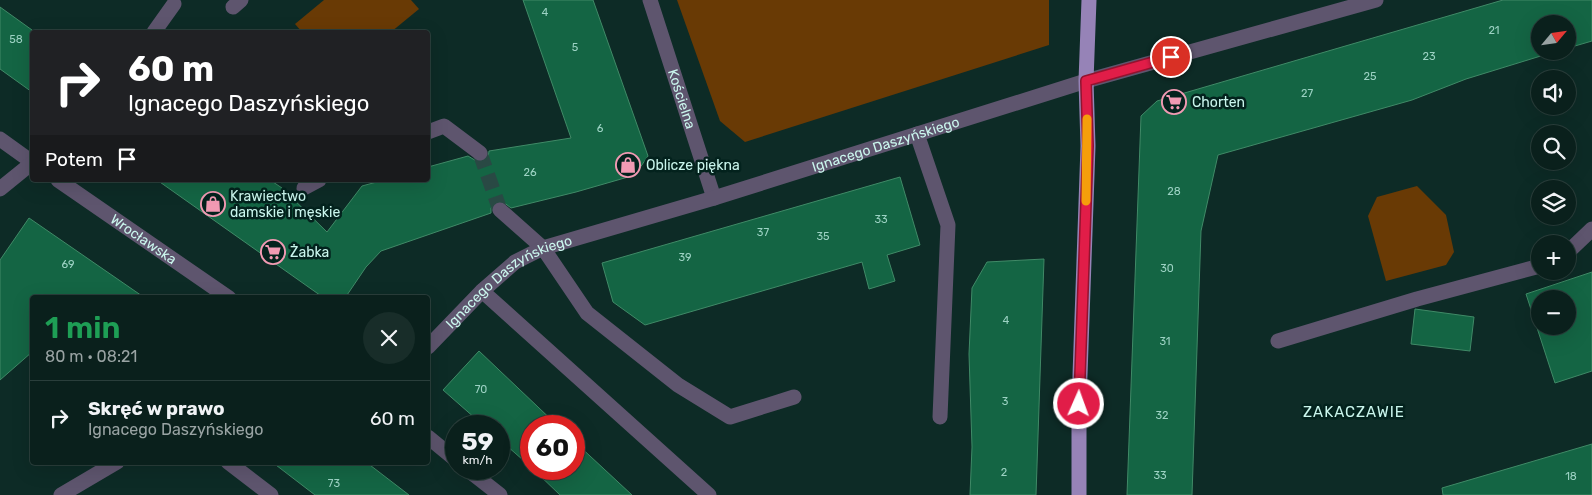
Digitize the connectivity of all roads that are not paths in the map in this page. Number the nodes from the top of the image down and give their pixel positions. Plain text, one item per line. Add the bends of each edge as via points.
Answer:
1 (650, 0) edge
2 (1090, 0) edge
3 (1376, 0) edge
4 (174, 4) dead end
5 (155, 30) edge
6 (1086, 81) junction
7 (430, 131) edge
8 (918, 134) junction
9 (0, 139) edge
10 (480, 153) tunnel mouth
11 (30, 162) edge
12 (30, 165) edge
13 (61, 182) edge
14 (315, 182) edge
15 (0, 188) edge
16 (304, 188) dead end
17 (714, 198) junction
18 (500, 210) tunnel mouth
19 (1592, 229) edge
20 (1576, 244) edge
21 (543, 248) junction
22 (1531, 268) edge
23 (482, 290) junction
24 (225, 295) edge
25 (1278, 341) dead end
26 (430, 345) edge
27 (794, 397) dead end
28 (940, 417) dead end
29 (430, 439) edge
30 (445, 451) edge
31 (112, 465) edge
32 (232, 465) edge
33 (481, 480) edge
34 (61, 495) edge
35 (271, 495) edge
36 (500, 495) edge
37 (709, 495) edge
38 (1079, 495) edge

1 - 17 street, Kościelna
2 - 6 main road
3 - 6 street, Ignacego Daszyńskiego
4 - 5 street
6 - 8 street, Ignacego Daszyńskiego
6 - 38 main road via 1088,146
7 - 10 street via 444,126
8 - 17 street, Ignacego Daszyńskiego
8 - 28 street via 948,225
9 - 11 street
12 - 15 street
13 - 24 street, Wrocławska
14 - 16 street
17 - 21 street, Ignacego Daszyńskiego
18 - 21 street
19 - 20 street
21 - 23 street, Ignacego Daszyńskiego via 515,262
21 - 27 street via 587,313 678,385 723,413 730,417
22 - 25 street
23 - 26 street, Ignacego Daszyńskiego
23 - 37 street
29 - 30 street
31 - 34 street
32 - 35 street
33 - 36 street

